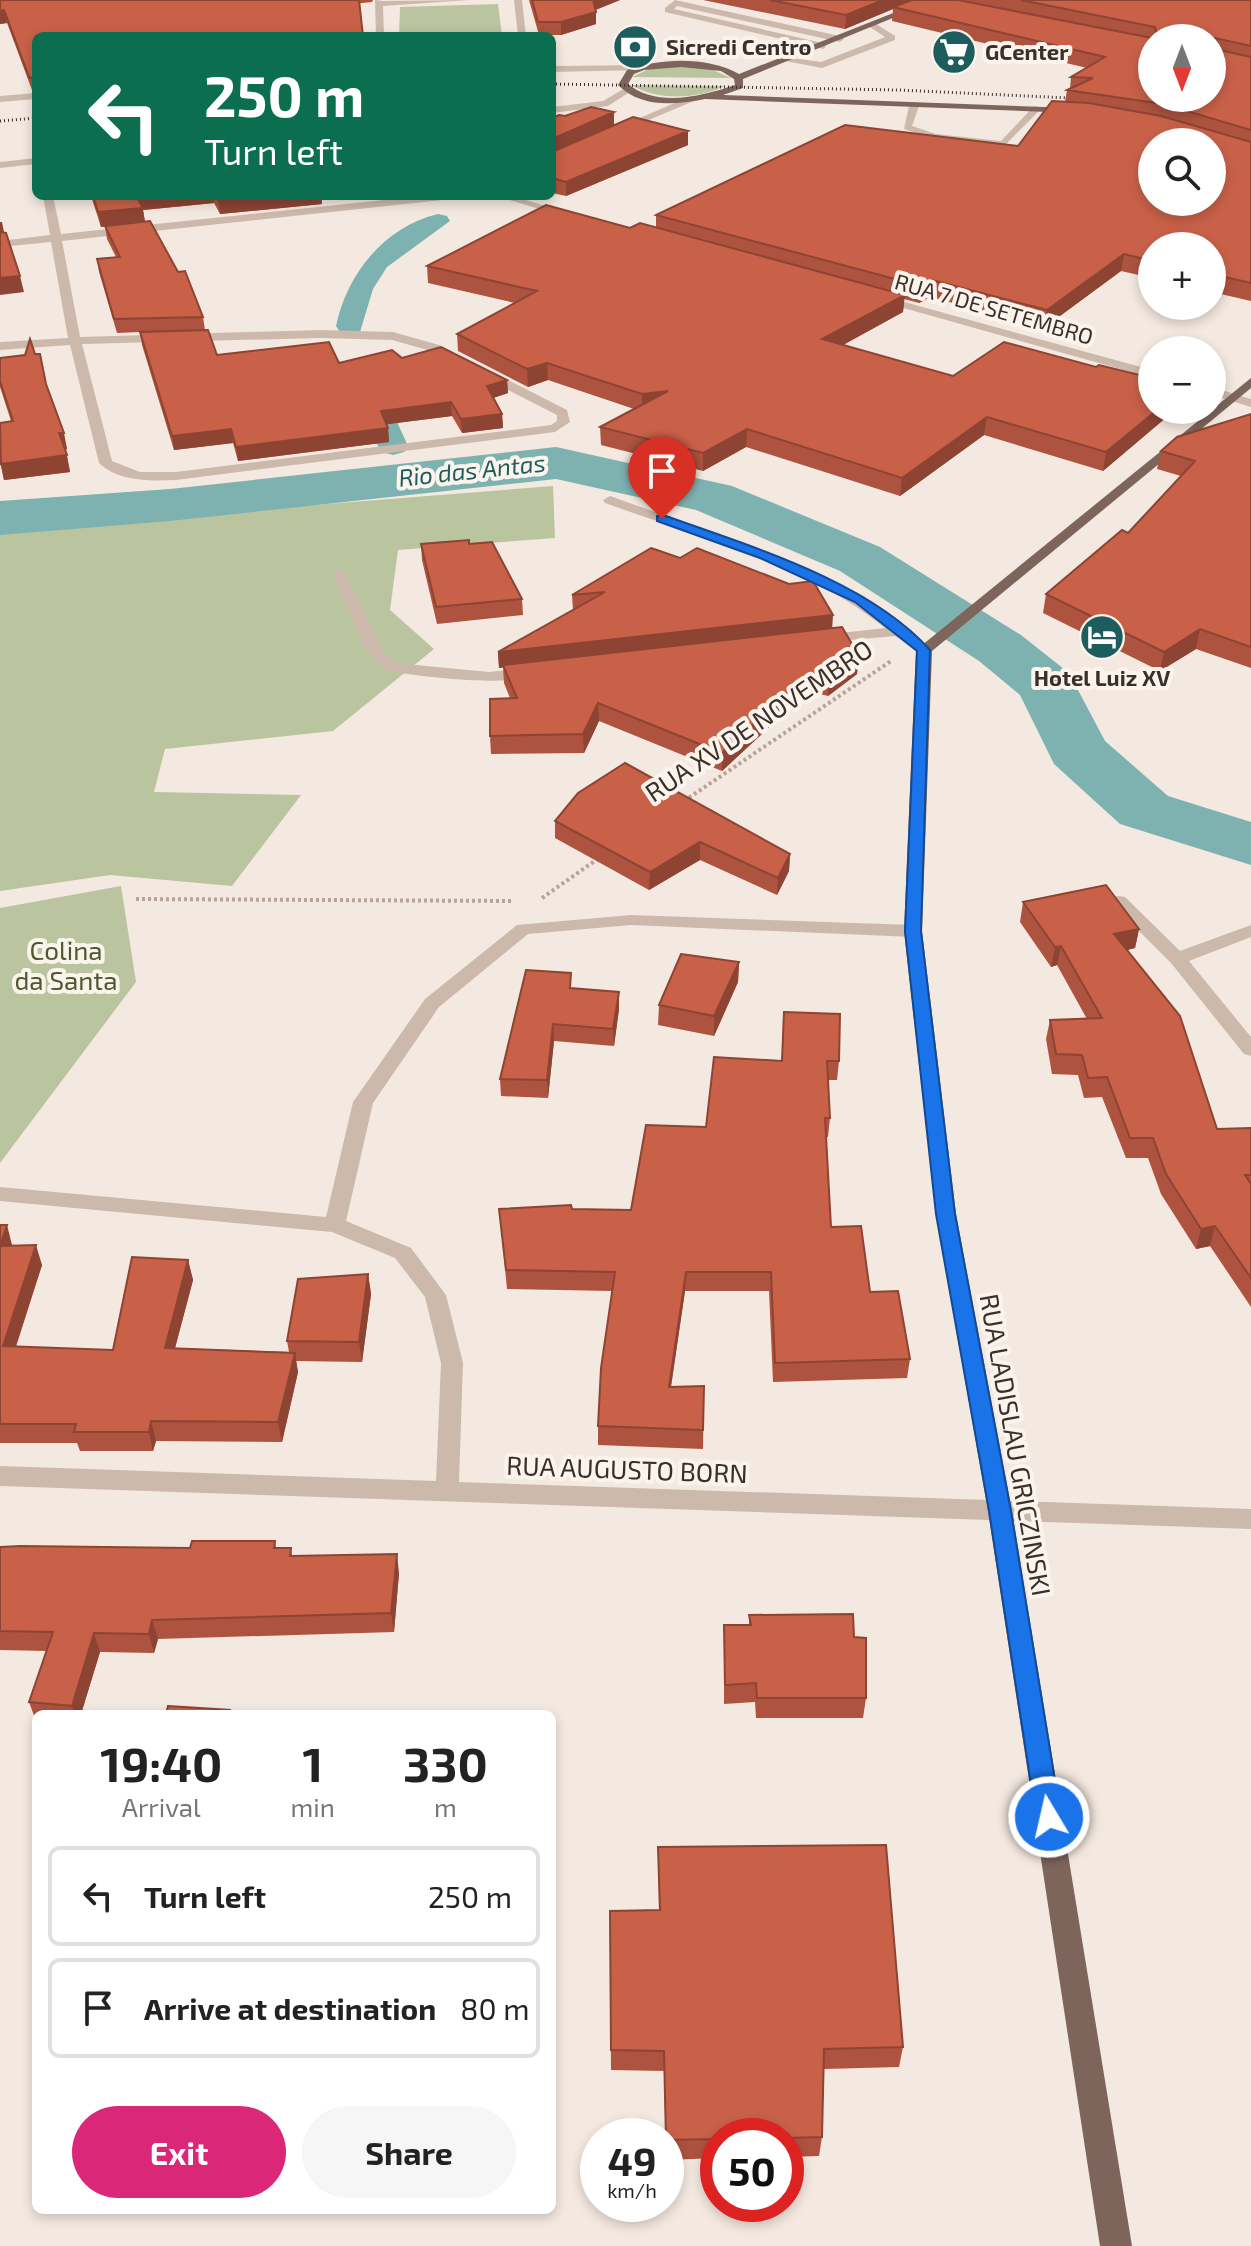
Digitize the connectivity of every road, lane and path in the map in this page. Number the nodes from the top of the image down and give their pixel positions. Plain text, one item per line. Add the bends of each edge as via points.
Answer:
1 (466, 0) edge
2 (518, 0) edge
3 (916, 0) edge
4 (379, 2) edge
5 (934, 2) edge
6 (873, 25) junction
7 (380, 32) edge
8 (522, 32) edge
9 (840, 39) junction
10 (824, 46) junction
11 (781, 62) junction
12 (706, 65) junction
13 (643, 67) junction
14 (556, 70) edge
15 (556, 70) edge
16 (739, 82) junction
17 (626, 89) junction
18 (32, 96) edge
19 (707, 97) junction
20 (0, 99) edge
21 (691, 99) junction
22 (807, 102) junction
23 (914, 106) junction
24 (577, 108) junction
25 (1037, 108) junction
26 (556, 110) edge
27 (1087, 112) edge
28 (623, 115) junction
29 (602, 137) edge
30 (32, 161) edge
31 (0, 165) edge
32 (49, 200) edge
33 (414, 200) edge
34 (516, 200) edge
35 (577, 216) edge
36 (55, 238) junction
37 (0, 244) edge
38 (866, 294) edge
39 (75, 341) junction
40 (0, 346) edge
41 (1138, 370) edge
42 (1251, 382) edge
43 (1226, 395) edge
44 (1232, 397) junction
45 (1251, 403) edge
46 (610, 500) dead end
47 (339, 573) dead end
48 (898, 631) junction
49 (804, 642) edge
50 (925, 644) junction
51 (552, 670) edge
52 (680, 804) edge
53 (602, 857) edge
54 (1119, 901) edge
55 (523, 929) junction
56 (913, 931) junction
57 (1251, 931) edge
58 (1177, 959) junction
59 (1251, 1050) edge
60 (0, 1194) edge
61 (335, 1225) junction
62 (0, 1476) edge
63 (447, 1491) junction
64 (1000, 1511) junction
65 (1251, 1519) edge
66 (1116, 2246) edge

1 - 4 street
2 - 8 street
3 - 5 main road
4 - 7 street
5 - 6 main road
6 - 9 main road
6 - 11 street via 892,38 822,65
9 - 10 main road
9 - 10 street via 675,3 668,10
10 - 11 main road
11 - 12 main road
11 - 16 main road
12 - 13 main road
12 - 16 main road via 723,69
13 - 14 street
13 - 17 main road via 623,79
15 - 17 street via 601,74
16 - 19 main road
16 - 22 main road
17 - 21 main road via 652,98
17 - 24 street via 605,104
17 - 28 street
18 - 20 street
19 - 21 main road
19 - 22 main road
21 - 28 street
22 - 23 main road
23 - 25 main road
23 - 25 street via 907,127 935,137 1003,144
24 - 26 street
24 - 28 street
25 - 27 main road
28 - 29 street
30 - 31 street
32 - 36 street
33 - 36 street
34 - 35 street
36 - 37 street
36 - 39 street
38 - 41 street, RUA 7 DE SETEMBRO
39 - 39 street via 106,463 130,475 176,476 555,428 564,422 563,413 435,348 393,336
39 - 40 street
42 - 44 main road
43 - 44 street
44 - 45 street
44 - 50 main road via 980,607
46 - 48 street via 765,556 859,599
47 - 51 street via 375,652 390,667 489,677
48 - 49 street
48 - 50 street
50 - 52 path, RUA XV DE NOVEMBRO
50 - 56 main road, RUA LADISLAU GRICZINSKI
53 - 55 path via 536,901
54 - 58 street
55 - 56 street via 631,920
55 - 61 street via 432,1003 363,1102
56 - 64 main road, RUA LADISLAU GRICZINSKI via 946,1214
57 - 58 street
58 - 59 street
60 - 61 street
61 - 63 street via 403,1253 435,1295 452,1363
62 - 63 street, RUA AUGUSTO BORN
63 - 64 street, RUA AUGUSTO BORN
64 - 65 street, RUA AUGUSTO BORN
64 - 66 main road, RUA LADISLAU GRICZINSKI

